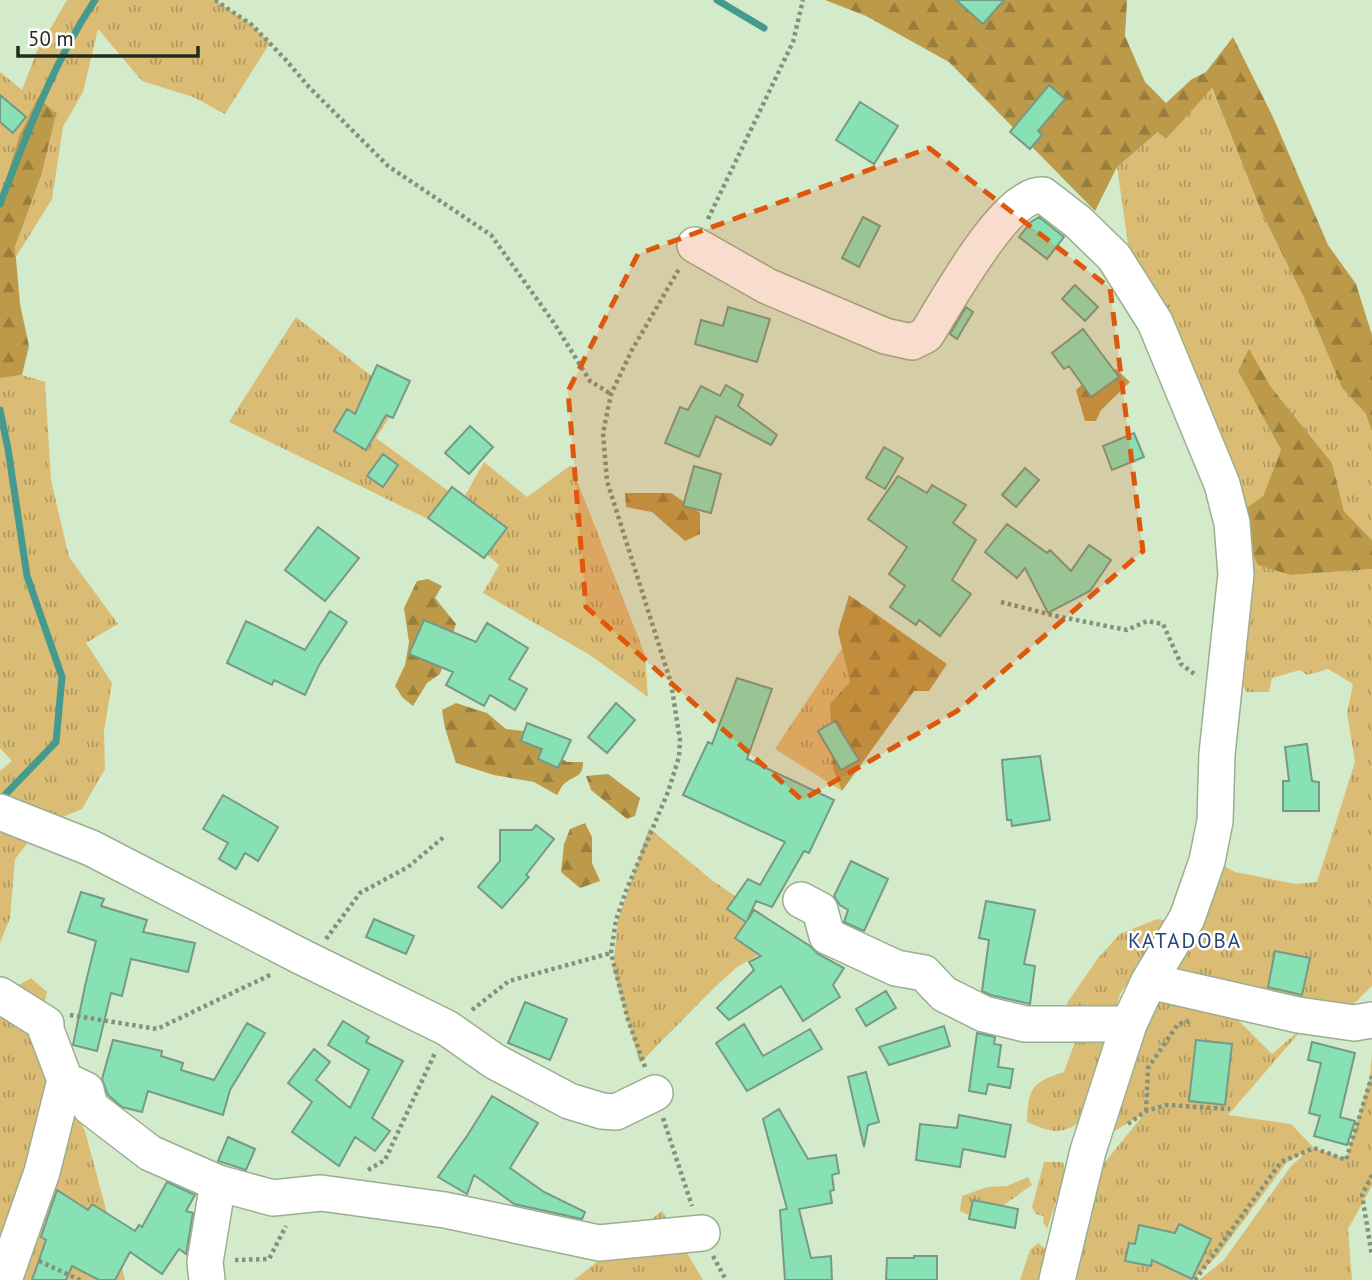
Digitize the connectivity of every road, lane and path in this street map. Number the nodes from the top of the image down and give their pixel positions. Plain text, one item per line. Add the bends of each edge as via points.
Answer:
1 (215, 0) edge
2 (803, 0) edge
3 (695, 245) junction
4 (611, 394) junction
5 (1001, 602) dead end
6 (1225, 682) junction
7 (0, 812) edge
8 (445, 836) dead end
9 (801, 900) dead end
10 (611, 953) junction
11 (302, 957) junction
12 (1149, 981) junction
13 (0, 996) edge
14 (65, 1014) dead end
15 (1372, 1020) edge
16 (1191, 1021) dead end
17 (1129, 1024) junction
18 (447, 1028) junction
19 (1372, 1076) edge
20 (65, 1080) junction
21 (655, 1093) junction
22 (1230, 1109) dead end
23 (1146, 1111) junction
24 (1126, 1126) dead end
25 (363, 1172) dead end
26 (1372, 1175) edge
27 (218, 1183) junction
28 (321, 1194) junction
29 (702, 1233) junction
30 (1372, 1256) edge
31 (7, 1271) edge
32 (206, 1271) edge
33 (79, 1280) edge
34 (726, 1280) edge
35 (1057, 1280) edge
36 (1195, 1280) edge

1 - 4 path via 252,25 388,166 491,235 590,381
2 - 3 path via 793,42
3 - 4 path
3 - 6 street via 767,286 885,336 912,342 926,335 990,234 1022,201 1040,194 1059,206 1114,257 1155,322 1222,484 1232,523 1236,574
4 - 10 path via 603,433 607,481 671,683 680,740 668,792 616,920
5 - 6 path via 1127,630 1147,621 1163,624 1181,664 1196,676
6 - 12 street via 1215,821 1206,861 1187,918
7 - 11 street via 91,848
8 - 11 path via 408,867 360,893 321,946
9 - 17 street via 820,910 827,936 896,968 924,973 944,995 984,1014 1025,1024
10 - 18 path via 509,981
10 - 21 path via 628,1020
11 - 14 path via 157,1029
11 - 18 street
12 - 15 street via 1298,1015 1354,1023
12 - 17 street
13 - 20 street via 46,1024
16 - 23 path via 1178,1024 1148,1068
17 - 35 street via 1088,1151
18 - 21 street via 513,1072 585,1107 616,1112
18 - 25 path via 385,1160
19 - 36 path via 1346,1160 1314,1148 1281,1162
20 - 27 street via 86,1090 90,1107 150,1153
20 - 31 street via 42,1172
21 - 29 path
22 - 23 path via 1166,1105
23 - 24 path
26 - 30 path via 1362,1195
27 - 28 street via 273,1198
27 - 32 street
28 - 29 street via 445,1210 599,1243
28 - 32 path via 296,1204 269,1259
29 - 34 path
31 - 33 path via 37,1260

